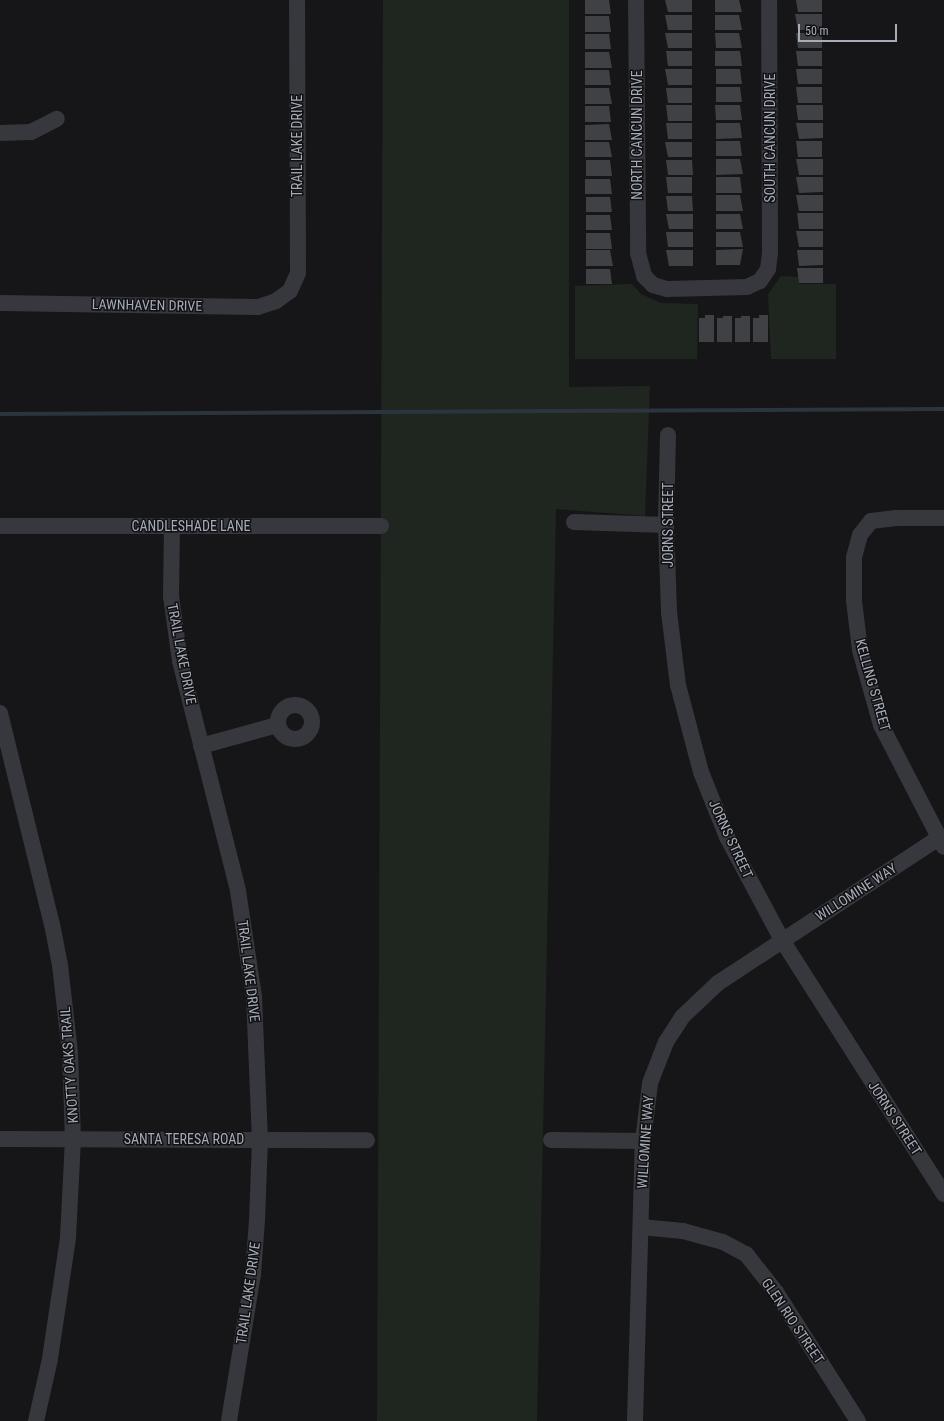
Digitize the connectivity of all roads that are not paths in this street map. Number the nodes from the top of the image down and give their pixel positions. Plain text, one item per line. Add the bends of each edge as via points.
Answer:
1 (297, 0) edge
2 (636, 0) edge
3 (769, 0) edge
4 (57, 119) dead end
5 (0, 133) edge
6 (765, 275) joint
7 (290, 291) joint
8 (0, 303) edge
9 (668, 435) dead end
10 (944, 518) edge
11 (574, 522) dead end
12 (666, 525) junction
13 (0, 526) edge
14 (172, 526) junction
15 (381, 526) dead end
16 (0, 713) edge
17 (278, 725) dead end
18 (201, 746) junction
19 (941, 842) edge
20 (782, 940) junction
21 (0, 1138) edge
22 (73, 1139) junction
23 (260, 1140) junction
24 (367, 1140) dead end
25 (551, 1140) dead end
26 (643, 1141) junction
27 (944, 1194) edge
28 (641, 1227) junction
29 (36, 1421) edge
30 (229, 1421) edge
31 (635, 1421) edge
32 (858, 1421) edge

1 - 7 street, TRAIL LAKE DRIVE via 298,273
2 - 6 street, NORTH CANCUN DRIVE via 638,253 642,270 653,285 667,289 740,288 753,284
3 - 6 street, SOUTH CANCUN DRIVE via 770,253
4 - 5 street via 31,132
7 - 8 street, LAWNHAVEN DRIVE via 276,301 258,307
9 - 12 street, JORNS STREET
10 - 19 street, KELLING STREET via 871,521 860,535 854,557 854,601 860,650 881,725
11 - 12 street
12 - 20 street, JORNS STREET via 669,612 678,685 701,772 727,837
13 - 14 street, CANDLESHADE LANE
14 - 15 street, CANDLESHADE LANE
14 - 18 street, TRAIL LAKE DRIVE via 171,596 180,661
16 - 22 street, KNOTTY OAKS TRAIL via 60,965 70,1053
17 - 18 street
18 - 23 street, TRAIL LAKE DRIVE via 238,891 248,952 254,997
19 - 20 street, WILLOMINE WAY
20 - 26 street, WILLOMINE WAY via 718,983 682,1016 654,1068 645,1109
20 - 27 street, JORNS STREET
21 - 22 street, SANTA TERESA ROAD
22 - 23 street, SANTA TERESA ROAD
22 - 29 street, KNOTTY OAKS TRAIL via 72,1193 64,1275 50,1359
23 - 24 street, SANTA TERESA ROAD
23 - 30 street, TRAIL LAKE DRIVE via 253,1274
25 - 26 street
26 - 28 street, WILLOMINE WAY
28 - 31 street, WILLOMINE WAY
28 - 32 street, GLEN RIO STREET via 683,1231 723,1242 746,1254 776,1292

